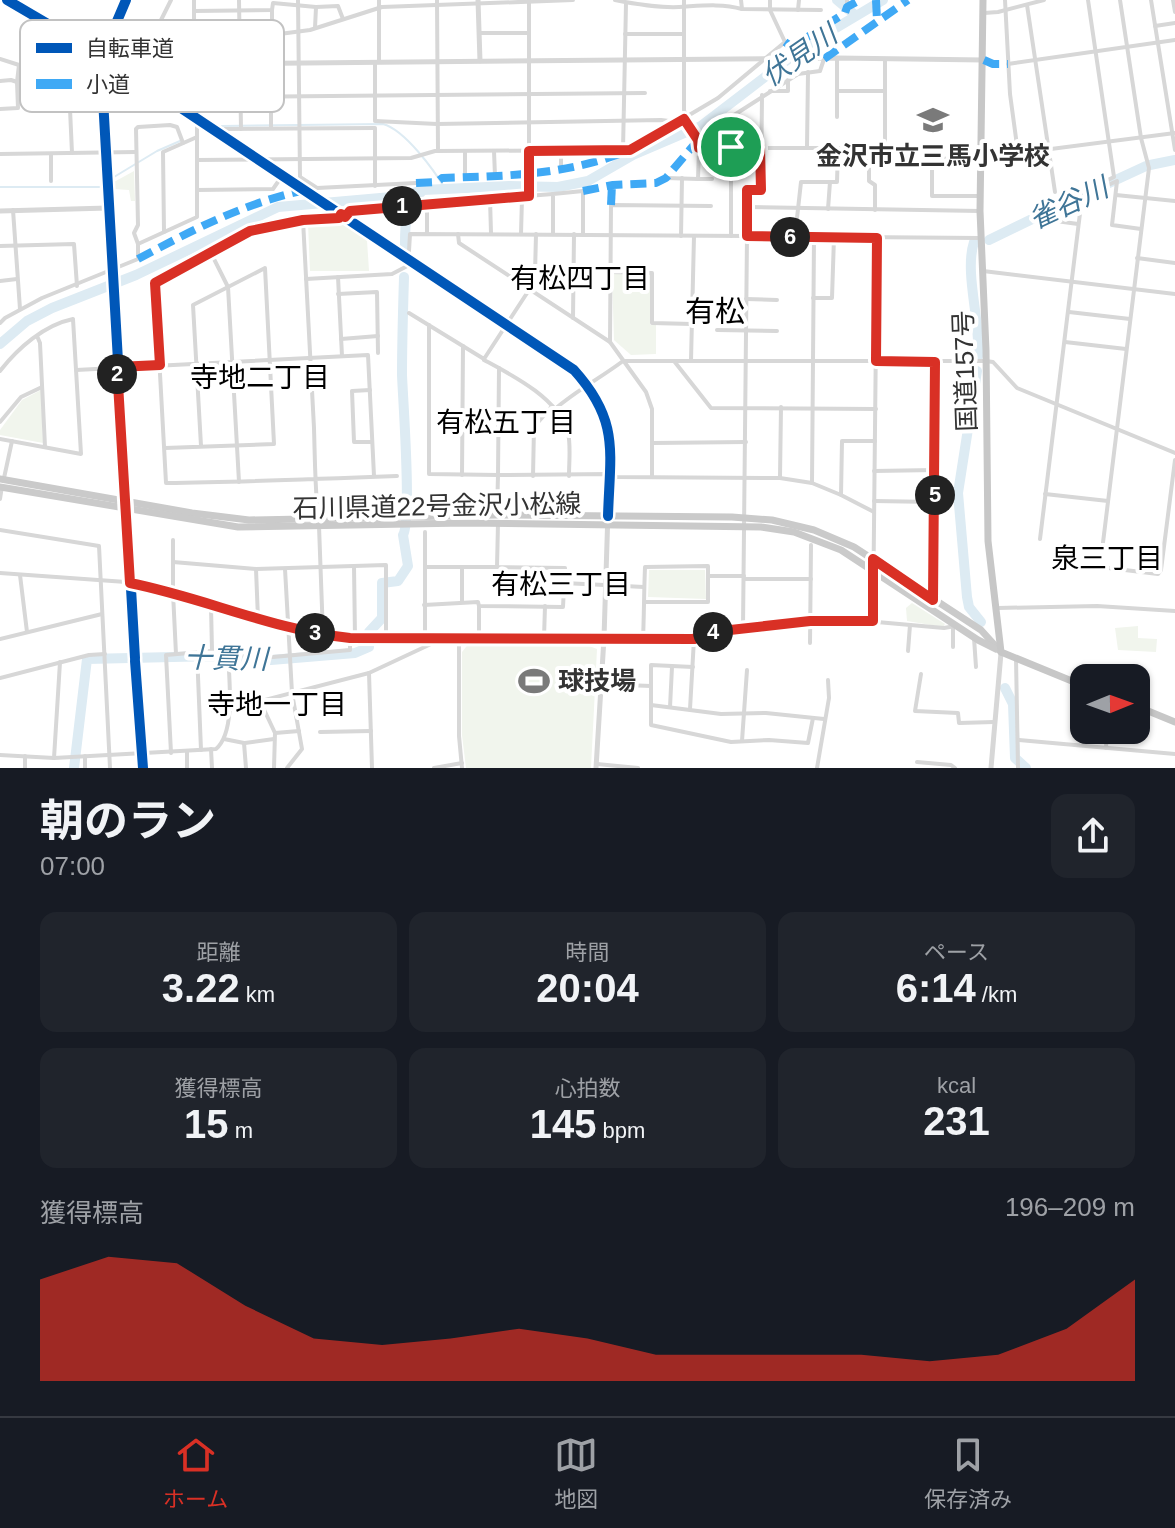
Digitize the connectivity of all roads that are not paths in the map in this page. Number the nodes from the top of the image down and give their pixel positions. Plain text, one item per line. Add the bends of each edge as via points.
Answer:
1 (7, 0) edge
2 (126, 0) edge
3 (171, 0) edge
4 (194, 0) edge
5 (239, 0) edge
6 (342, 0) edge
7 (573, 0) edge
8 (615, 0) edge
9 (741, 0) edge
10 (770, 0) edge
11 (799, 0) edge
12 (983, 0) edge
13 (1005, 0) edge
14 (1044, 0) edge
15 (1088, 0) edge
16 (1120, 0) edge
17 (1151, 0) edge
18 (1173, 0) edge
19 (478, 1) edge
20 (529, 1) edge
21 (298, 2) edge
22 (378, 2) edge
23 (437, 2) edge
24 (398, 3) edge
25 (626, 3) junction
26 (656, 3) edge
27 (684, 3) edge
28 (1027, 5) junction
29 (338, 6) junction
30 (316, 7) junction
31 (742, 9) junction
32 (239, 10) junction
33 (272, 10) junction
34 (770, 10) junction
35 (798, 10) junction
36 (821, 10) dead end
37 (1005, 10) junction
38 (194, 11) junction
39 (1175, 12) edge
40 (983, 13) junction
41 (343, 19) junction
42 (41, 20) edge
43 (118, 20) edge
44 (161, 20) edge
45 (194, 20) edge
46 (239, 20) edge
47 (272, 20) edge
48 (1175, 23) edge
49 (1155, 26) junction
50 (315, 28) junction
51 (299, 30) junction
52 (284, 33) edge
53 (479, 33) junction
54 (529, 33) junction
55 (625, 34) junction
56 (684, 34) junction
57 (1175, 40) edge
58 (1157, 43) junction
59 (1127, 47) junction
60 (1096, 51) junction
61 (837, 58) junction
62 (0, 59) edge
63 (824, 59) junction
64 (623, 60) junction
65 (684, 60) junction
66 (761, 60) junction
67 (885, 60) junction
68 (984, 60) junction
69 (1035, 60) junction
70 (437, 61) junction
71 (480, 61) junction
72 (529, 61) junction
73 (377, 62) junction
74 (284, 64) edge
75 (300, 64) junction
76 (1008, 64) junction
77 (19, 65) joint
78 (808, 72) junction
79 (788, 80) junction
80 (0, 81) edge
81 (17, 82) junction
82 (20, 83) edge
83 (769, 91) junction
84 (837, 91) junction
85 (885, 91) junction
86 (529, 93) junction
87 (623, 93) junction
88 (645, 93) dead end
89 (375, 94) junction
90 (437, 94) junction
91 (762, 95) junction
92 (300, 96) junction
93 (284, 97) edge
94 (0, 109) edge
95 (69, 112) edge
96 (103, 112) edge
97 (188, 112) edge
98 (197, 112) edge
99 (241, 112) edge
100 (271, 112) edge
101 (837, 117) dead end
102 (197, 118) junction
103 (683, 120) junction
104 (623, 121) junction
105 (529, 122) junction
106 (375, 124) junction
107 (437, 124) junction
108 (299, 125) junction
109 (271, 126) junction
110 (241, 127) junction
111 (225, 129) dead end
112 (1174, 134) edge
113 (197, 137) junction
114 (1141, 138) junction
115 (1109, 141) junction
116 (183, 143) junction
117 (731, 147) junction
118 (760, 147) junction
119 (807, 147) junction
120 (699, 148) junction
121 (838, 148) junction
122 (869, 148) junction
123 (1048, 148) junction
124 (623, 150) junction
125 (1175, 150) edge
126 (438, 151) junction
127 (465, 151) junction
128 (494, 151) junction
129 (529, 151) junction
130 (561, 151) junction
131 (136, 152) junction
132 (72, 153) junction
133 (105, 153) junction
134 (1018, 153) junction
135 (0, 154) edge
136 (51, 154) junction
137 (375, 157) junction
138 (255, 158) junction
139 (300, 158) junction
140 (982, 158) junction
141 (197, 160) junction
142 (561, 170) dead end
143 (282, 176) junction
144 (495, 176) dead end
145 (465, 178) dead end
146 (666, 178) dead end
147 (682, 178) junction
148 (698, 179) junction
149 (712, 179) dead end
150 (51, 181) dead end
151 (830, 182) junction
152 (416, 183) dead end
153 (375, 186) junction
154 (197, 190) junction
155 (1088, 190) dead end
156 (1055, 192) dead end
157 (553, 194) junction
158 (1116, 195) junction
159 (529, 196) junction
160 (980, 196) junction
161 (1145, 197) junction
162 (522, 198) junction
163 (490, 199) junction
164 (1175, 201) edge
165 (427, 204) junction
166 (681, 206) junction
167 (711, 206) dead end
168 (1058, 206) dead end
169 (747, 207) junction
170 (108, 208) junction
171 (798, 209) junction
172 (828, 209) junction
173 (13, 210) junction
174 (875, 210) junction
175 (0, 211) edge
176 (980, 211) junction
177 (343, 215) junction
178 (303, 220) junction
179 (1078, 224) junction
180 (1141, 229) junction
181 (164, 232) junction
182 (427, 234) junction
183 (458, 234) junction
184 (491, 234) junction
185 (521, 234) junction
186 (536, 234) junction
187 (553, 234) junction
188 (574, 234) junction
189 (583, 234) junction
190 (610, 235) junction
191 (681, 236) junction
192 (694, 236) junction
193 (731, 236) junction
194 (747, 236) junction
195 (795, 237) junction
196 (814, 237) junction
197 (834, 237) junction
198 (877, 238) junction
199 (980, 238) junction
200 (138, 244) junction
201 (0, 246) edge
202 (15, 246) junction
203 (409, 251) dead end
204 (211, 253) junction
205 (1137, 258) junction
206 (413, 263) junction
207 (1175, 263) edge
208 (111, 271) junction
209 (981, 271) junction
210 (610, 272) junction
211 (338, 277) junction
212 (17, 279) junction
213 (306, 279) junction
214 (0, 281) edge
215 (1072, 282) junction
216 (77, 286) junction
217 (228, 287) junction
218 (1134, 288) junction
219 (529, 290) junction
220 (338, 294) junction
221 (1175, 294) edge
222 (813, 298) junction
223 (746, 299) junction
224 (777, 300) dead end
225 (20, 309) junction
226 (1068, 312) junction
227 (409, 313) dead end
228 (573, 318) junction
229 (1130, 319) junction
230 (0, 323) edge
231 (505, 324) junction
232 (692, 324) junction
233 (429, 325) junction
234 (717, 330) dead end
235 (777, 331) dead end
236 (746, 332) junction
237 (37, 336) junction
238 (378, 336) junction
239 (341, 339) junction
240 (610, 342) junction
241 (1064, 342) junction
242 (463, 346) junction
243 (1126, 349) junction
244 (378, 353) dead end
245 (342, 356) junction
246 (310, 357) junction
247 (270, 359) junction
248 (484, 359) junction
249 (232, 361) junction
250 (623, 361) junction
251 (674, 361) junction
252 (691, 361) junction
253 (746, 361) junction
254 (876, 361) junction
255 (986, 361) junction
256 (812, 362) junction
257 (935, 362) junction
258 (197, 363) junction
259 (160, 365) junction
260 (117, 367) junction
261 (499, 368) junction
262 (76, 370) junction
263 (0, 371) edge
264 (589, 386) junction
265 (42, 387) junction
266 (370, 390) junction
267 (1056, 406) junction
268 (781, 407) junction
269 (812, 407) junction
270 (553, 408) junction
271 (746, 408) junction
272 (876, 409) junction
273 (0, 422) edge
274 (1117, 430) junction
275 (0, 439) edge
276 (12, 441) junction
277 (875, 441) junction
278 (372, 442) junction
279 (746, 442) junction
280 (653, 443) junction
281 (237, 445) junction
282 (201, 446) junction
283 (45, 447) junction
284 (165, 448) junction
285 (1175, 453) edge
286 (1175, 460) edge
287 (935, 470) junction
288 (874, 471) junction
289 (610, 474) junction
290 (462, 475) junction
291 (498, 475) junction
292 (397, 476) dead end
293 (533, 476) junction
294 (569, 476) junction
295 (652, 476) junction
296 (746, 476) junction
297 (374, 477) junction
298 (780, 478) junction
299 (316, 479) junction
300 (239, 482) junction
301 (1, 483) edge
302 (812, 483) junction
303 (1045, 494) junction
304 (841, 495) junction
305 (0, 499) edge
306 (874, 501) junction
307 (1108, 501) junction
308 (934, 502) junction
309 (125, 505) junction
310 (874, 512) junction
311 (498, 519) junction
312 (608, 520) junction
313 (318, 522) junction
314 (745, 522) junction
315 (0, 530) edge
316 (425, 532) dead end
317 (1040, 539) dead end
318 (173, 540) dead end
319 (811, 545) dead end
320 (173, 562) junction
321 (873, 564) junction
322 (354, 566) junction
323 (320, 567) junction
324 (425, 567) junction
325 (462, 567) junction
326 (497, 567) junction
327 (285, 568) junction
328 (256, 569) junction
329 (0, 573) edge
330 (20, 575) junction
331 (708, 576) junction
332 (744, 578) junction
333 (811, 579) junction
334 (101, 580) junction
335 (130, 583) junction
336 (564, 583) junction
337 (606, 584) junction
338 (644, 587) junction
339 (173, 593) junction
340 (933, 600) junction
341 (462, 602) junction
342 (644, 602) junction
343 (424, 605) junction
344 (211, 606) junction
345 (479, 606) junction
346 (545, 606) junction
347 (995, 608) junction
348 (1175, 611) edge
349 (102, 614) junction
350 (258, 619) junction
351 (810, 621) junction
352 (873, 621) junction
353 (910, 625) junction
354 (955, 626) junction
355 (288, 627) junction
356 (743, 628) junction
357 (27, 632) junction
358 (321, 634) junction
359 (386, 637) junction
360 (428, 637) junction
361 (465, 637) junction
362 (479, 637) junction
363 (974, 637) junction
364 (353, 638) junction
365 (544, 638) junction
366 (604, 638) junction
367 (0, 639) edge
368 (694, 639) junction
369 (643, 640) junction
370 (459, 643) junction
371 (810, 643) dead end
372 (431, 644) junction
373 (953, 647) dead end
374 (212, 651) junction
375 (908, 651) dead end
376 (1001, 652) junction
377 (321, 653) junction
378 (176, 654) junction
379 (197, 655) junction
380 (105, 656) junction
381 (228, 656) junction
382 (290, 658) junction
383 (1016, 658) junction
384 (60, 662) junction
385 (672, 667) junction
386 (693, 667) junction
387 (976, 667) dead end
388 (747, 670) dead end
389 (369, 673) junction
390 (921, 674) dead end
391 (0, 678) edge
392 (828, 680) dead end
393 (1070, 680) edge
394 (600, 684) junction
395 (651, 686) junction
396 (292, 693) junction
397 (260, 701) junction
398 (651, 705) junction
399 (670, 707) junction
400 (230, 709) junction
401 (690, 709) junction
402 (1150, 712) edge
403 (744, 713) junction
404 (813, 718) junction
405 (824, 719) junction
406 (995, 722) junction
407 (1175, 722) edge
408 (299, 731) junction
409 (371, 731) junction
410 (320, 732) dead end
411 (274, 736) junction
412 (224, 739) junction
413 (1019, 740) junction
414 (742, 741) junction
415 (244, 743) junction
416 (1106, 744) edge
417 (1106, 748) junction
418 (211, 749) junction
419 (201, 750) junction
420 (187, 752) junction
421 (171, 753) junction
422 (1175, 754) edge
423 (0, 755) edge
424 (142, 755) junction
425 (25, 756) junction
426 (85, 756) junction
427 (109, 756) junction
428 (54, 758) junction
429 (917, 762) dead end
430 (462, 766) edge
431 (596, 766) edge
432 (1018, 767) edge
433 (25, 768) edge
434 (85, 768) edge
435 (110, 768) edge
436 (143, 768) edge
437 (187, 768) edge
438 (212, 768) edge
439 (246, 768) edge
440 (274, 768) edge
441 (287, 768) edge
442 (372, 768) edge
443 (435, 768) edge
444 (638, 768) edge
445 (817, 768) edge
446 (955, 768) edge
447 (991, 768) edge

1 - 42 street
2 - 43 street
3 - 44 street
4 - 38 street
5 - 32 street
6 - 29 street
7 - 20 street
8 - 25 street
9 - 31 street
10 - 34 street
11 - 35 street
12 - 40 highway, 国道157号
13 - 37 street
14 - 28 street
15 - 60 street
16 - 59 street
17 - 49 street
18 - 39 street
19 - 20 street
19 - 23 street
19 - 53 street
20 - 54 street
21 - 30 street
21 - 33 street via 273,3
21 - 51 street
22 - 24 street
22 - 41 street
22 - 73 street
23 - 24 street
23 - 70 street
25 - 26 street
25 - 55 street
26 - 27 street
27 - 31 street
27 - 56 street
28 - 37 street
28 - 69 street
29 - 30 street
29 - 41 street
30 - 50 street
31 - 34 street
32 - 33 street
32 - 38 street
32 - 46 street
33 - 47 street
34 - 35 street
34 - 66 street via 785,42
35 - 36 street
37 - 40 street
37 - 76 street
38 - 45 street
40 - 68 highway, 国道157号
41 - 50 street
48 - 49 street
49 - 58 street
50 - 51 street
51 - 52 street
51 - 75 street
53 - 54 street
53 - 71 street
54 - 72 street
55 - 56 street
55 - 64 street
56 - 65 street
57 - 58 street
58 - 59 street
58 - 112 street
59 - 60 street
59 - 114 street
60 - 69 street
60 - 115 street
61 - 63 street
61 - 67 street
61 - 84 street
62 - 77 street
63 - 66 street
63 - 78 street via 820,71
64 - 65 street
64 - 72 street
64 - 87 street
65 - 66 street
65 - 103 street
66 - 103 street
67 - 68 street
67 - 85 street
68 - 140 highway, 国道157号
69 - 76 street
69 - 123 street
70 - 71 street
70 - 73 street
70 - 90 street
71 - 72 street
72 - 86 street
73 - 75 street
73 - 89 street
74 - 75 street
75 - 92 street
76 - 134 street
77 - 81 street
78 - 79 street
78 - 119 street
79 - 83 street
79 - 83 street via 788,91
80 - 81 street
81 - 82 street
81 - 94 street via 18,108
83 - 91 street
84 - 85 street
84 - 101 street
85 - 122 street via 885,148
86 - 87 street
86 - 90 street
86 - 105 street
87 - 88 street
87 - 104 street
89 - 90 street
89 - 92 street
89 - 106 street
90 - 107 street
91 - 117 street via 731,117
91 - 118 street
92 - 93 street
92 - 108 street
95 - 132 street
96 - 133 street
97 - 102 street
98 - 102 street
99 - 110 street
100 - 109 street
102 - 113 street
102 - 138 street
103 - 104 street
103 - 120 street
103 - 124 street
104 - 105 street
104 - 124 street
105 - 107 street
105 - 129 street
106 - 107 street
106 - 108 street
106 - 137 street
107 - 126 street
108 - 109 street
108 - 139 street
109 - 110 street
110 - 111 street
112 - 114 street
112 - 125 street
113 - 116 street
113 - 141 street
114 - 115 street
114 - 161 street via 1149,168
115 - 123 street
115 - 155 street via 1114,177
116 - 131 street via 177,127 138,127
116 - 181 street via 163,152
117 - 118 street
117 - 120 street
117 - 193 street
118 - 119 street
118 - 169 street via 761,190 747,190
119 - 121 street
120 - 148 street
121 - 122 street
121 - 151 street via 837,182
122 - 174 street
123 - 134 street
123 - 156 street
124 - 130 street
126 - 127 street
126 - 137 street
127 - 128 street
127 - 145 street
128 - 129 street
128 - 144 street
129 - 130 street
129 - 159 street
130 - 142 street
131 - 133 street
131 - 200 street
132 - 133 street
132 - 136 street
133 - 170 street
134 - 140 street
135 - 136 street
136 - 150 street
137 - 139 street
137 - 153 street
138 - 139 street
138 - 141 street
138 - 143 street
139 - 153 street via 300,177 317,188
140 - 160 highway, 国道157号
140 - 160 street via 932,159 932,196
141 - 154 street
143 - 154 street via 273,189
143 - 177 street
146 - 147 street
147 - 148 street
147 - 166 street
148 - 149 street
151 - 171 street via 801,182
151 - 172 street
152 - 153 street
154 - 181 street via 197,217
157 - 159 street
157 - 187 street
157 - 189 street via 583,191
158 - 161 street
158 - 179 street via 1117,181 1082,197
158 - 180 street via 1112,225
159 - 162 street
160 - 176 highway, 国道157号
161 - 164 street
161 - 180 street
162 - 163 street
162 - 185 street
163 - 165 street
163 - 184 street
165 - 177 street
165 - 182 street
166 - 167 street
166 - 190 street via 609,205
166 - 191 street
168 - 179 street via 1056,221
169 - 171 street
169 - 194 street
170 - 173 street
170 - 208 street
171 - 172 street
171 - 195 street
172 - 174 street
173 - 175 street
173 - 202 street
174 - 176 street
176 - 199 highway, 国道157号
177 - 178 street
177 - 206 street
178 - 204 street via 250,231
178 - 213 street
179 - 215 street
180 - 205 street
181 - 200 street
182 - 183 street
182 - 203 street via 410,234
183 - 184 street
183 - 219 street via 459,243
184 - 185 street
185 - 186 street
186 - 187 street
186 - 219 street
187 - 188 street
188 - 189 street
188 - 228 street
189 - 190 street
190 - 191 street
190 - 210 street
191 - 192 street
192 - 193 street
192 - 232 street
193 - 194 street
194 - 195 street
194 - 223 street
195 - 196 street
196 - 197 street
196 - 222 street
197 - 198 street
197 - 222 street via 832,298
198 - 199 street
198 - 254 street
199 - 209 highway, 国道157号
200 - 208 street via 138,259
201 - 202 street
202 - 212 street
202 - 216 street via 74,244
204 - 217 street
204 - 259 street via 155,283
205 - 207 street
205 - 218 street
206 - 211 street via 392,274
206 - 231 street
208 - 216 street
208 - 260 street
209 - 215 street
209 - 255 highway, 国道157号
210 - 232 street via 652,273 652,323
210 - 240 street
211 - 213 street
211 - 220 street
212 - 214 street
212 - 225 street
213 - 246 street
215 - 218 street
215 - 226 street
216 - 225 street
217 - 247 street via 265,268
217 - 249 street
217 - 258 street via 193,305
218 - 221 street
218 - 229 street
219 - 228 street
219 - 231 street
220 - 238 street via 377,292
220 - 239 street
222 - 256 street
223 - 224 street
223 - 236 street
225 - 230 street
226 - 229 street
226 - 241 street
227 - 233 street
228 - 240 street
229 - 243 street
231 - 248 street
231 - 264 street
232 - 252 street
233 - 242 street
233 - 290 street via 429,474
234 - 236 street
235 - 236 street
236 - 253 street
237 - 262 street via 73,319
237 - 263 street
237 - 265 street
238 - 239 street
238 - 244 street
239 - 245 street
240 - 250 street
241 - 243 street
241 - 267 street
242 - 248 street
242 - 290 street
243 - 274 street
245 - 246 street
245 - 266 street via 368,355
246 - 247 street
246 - 299 street
247 - 249 street
247 - 281 street via 274,444
248 - 261 street
249 - 258 street
249 - 281 street
250 - 251 street
250 - 264 street
250 - 280 street via 646,392
251 - 252 street
251 - 271 street via 711,408
252 - 253 street
253 - 256 street
253 - 271 street
254 - 256 street
254 - 257 street
254 - 272 street
255 - 257 street
255 - 267 street via 1017,388
255 - 347 highway, 国道157号 via 988,541
256 - 269 street
257 - 287 street
258 - 259 street
258 - 282 street
259 - 260 street
259 - 284 street
260 - 262 street
260 - 309 street
261 - 270 street
261 - 291 street
262 - 283 street via 81,454
264 - 270 street via 581,386
264 - 289 street via 607,419
265 - 273 street via 21,397
265 - 283 street
266 - 278 street
266 - 278 street via 352,391 354,442
267 - 274 street
267 - 303 street
268 - 269 street
268 - 271 street
268 - 298 street
269 - 272 street
269 - 302 street
270 - 293 street via 534,427
270 - 294 street via 568,435
271 - 279 street
272 - 277 street
274 - 285 street
274 - 307 street
275 - 276 street
276 - 283 street
276 - 301 street
277 - 288 street
277 - 304 street via 842,441
278 - 297 street
279 - 280 street
279 - 296 street
280 - 295 street
281 - 282 street
281 - 300 street
282 - 284 street
284 - 300 street via 166,483
286 - 307 street via 1158,574 1100,567
287 - 288 street
287 - 308 street
288 - 306 street
289 - 294 street
289 - 295 street
289 - 312 street
290 - 291 street
291 - 293 street
291 - 311 street
292 - 297 street
293 - 294 street
295 - 296 street
296 - 298 street
296 - 314 street
297 - 299 street
298 - 302 street
299 - 300 street
299 - 313 street
301 - 305 street
301 - 309 main road, 石川県道22号金沢小松線
302 - 304 street
303 - 307 street
303 - 317 street
304 - 310 street
306 - 308 street
306 - 310 street
308 - 340 street
309 - 313 main road, 石川県道22号金沢小松線 via 232,519
309 - 335 street
310 - 321 street
311 - 312 main road, 石川県道22号金沢小松線
311 - 313 main road, 石川県道22号金沢小松線
311 - 326 street
312 - 314 main road, 石川県道22号金沢小松線
312 - 337 street
313 - 323 street
314 - 321 main road, 石川県道22号金沢小松線 via 812,537
314 - 332 street
315 - 334 street via 99,546
316 - 324 street
318 - 320 street
319 - 333 street
320 - 328 street
320 - 339 street
321 - 340 main road, 石川県道22号金沢小松線
321 - 352 street
321 - 354 main road, 石川県道22号金沢小松線
322 - 323 street
322 - 359 street via 386,565
322 - 364 street
323 - 327 street
323 - 358 street
324 - 325 street
324 - 343 street
325 - 326 street
325 - 341 street
326 - 336 street via 565,568
327 - 328 street
327 - 355 street
328 - 350 street
329 - 330 street
330 - 334 street
330 - 357 street
331 - 332 street
331 - 338 street via 708,566 645,567
331 - 342 street via 708,602
332 - 333 street
332 - 356 street
333 - 351 street
334 - 335 street
334 - 349 street
335 - 339 street
335 - 424 street
336 - 337 street
336 - 346 street via 563,607
337 - 338 street
337 - 366 street
338 - 342 street
339 - 344 street
339 - 378 street
340 - 376 main road, 石川県道22号金沢小松線 via 981,630
341 - 343 street
341 - 345 street
342 - 369 street
343 - 360 street
344 - 350 street
344 - 374 street
345 - 346 street
345 - 362 street
346 - 365 street
347 - 348 street
347 - 376 highway, 国道157号
349 - 357 street
349 - 380 street
350 - 355 street
351 - 352 street
351 - 356 street
351 - 371 street
352 - 353 street
353 - 354 street
353 - 375 street
354 - 363 main road, 石川県道22号金沢小松線
354 - 373 street
355 - 358 street
355 - 382 street
356 - 368 street
357 - 367 street
358 - 364 street
358 - 377 street
359 - 360 street
359 - 364 street
360 - 361 street
360 - 372 street
361 - 362 street
361 - 370 street
362 - 365 street
363 - 376 main road, 石川県道22号金沢小松線
363 - 387 street
364 - 377 street via 350,650
365 - 366 street
366 - 369 street
366 - 394 street
368 - 369 street
368 - 386 street
370 - 372 street
370 - 430 street
372 - 389 street
374 - 379 street
374 - 381 street
376 - 383 highway
376 - 406 street
377 - 382 street
378 - 379 street
378 - 421 street via 166,655
379 - 419 street
380 - 384 street
380 - 427 street
381 - 382 street
381 - 400 street
382 - 396 street
383 - 393 highway
383 - 413 street
384 - 391 street
384 - 428 street
385 - 386 street
385 - 395 street via 651,665
385 - 399 street
386 - 401 street
388 - 403 street
389 - 396 street
389 - 409 street
390 - 406 street via 915,711 958,713 959,723
392 - 405 street
394 - 395 street
394 - 431 street
395 - 398 street
396 - 397 street
396 - 408 street
397 - 400 street
397 - 411 street
398 - 399 street
398 - 414 street via 651,725
399 - 401 street
400 - 412 street
401 - 403 street
402 - 407 highway
403 - 404 street
403 - 414 street
404 - 405 street
404 - 414 street via 808,743
405 - 445 street
406 - 447 street
408 - 411 street
408 - 441 street via 302,749
409 - 410 street
409 - 442 street
411 - 415 street
411 - 440 street
412 - 415 street
412 - 418 street
413 - 417 street
413 - 432 street
415 - 439 street
416 - 417 street
417 - 422 street
418 - 419 street
418 - 438 street
419 - 420 street
420 - 421 street
420 - 437 street
421 - 424 street
423 - 425 street
424 - 427 street
424 - 436 street
425 - 428 street
425 - 433 street
426 - 427 street
426 - 428 street
426 - 434 street
427 - 435 street
429 - 446 street
430 - 443 street
431 - 444 street

